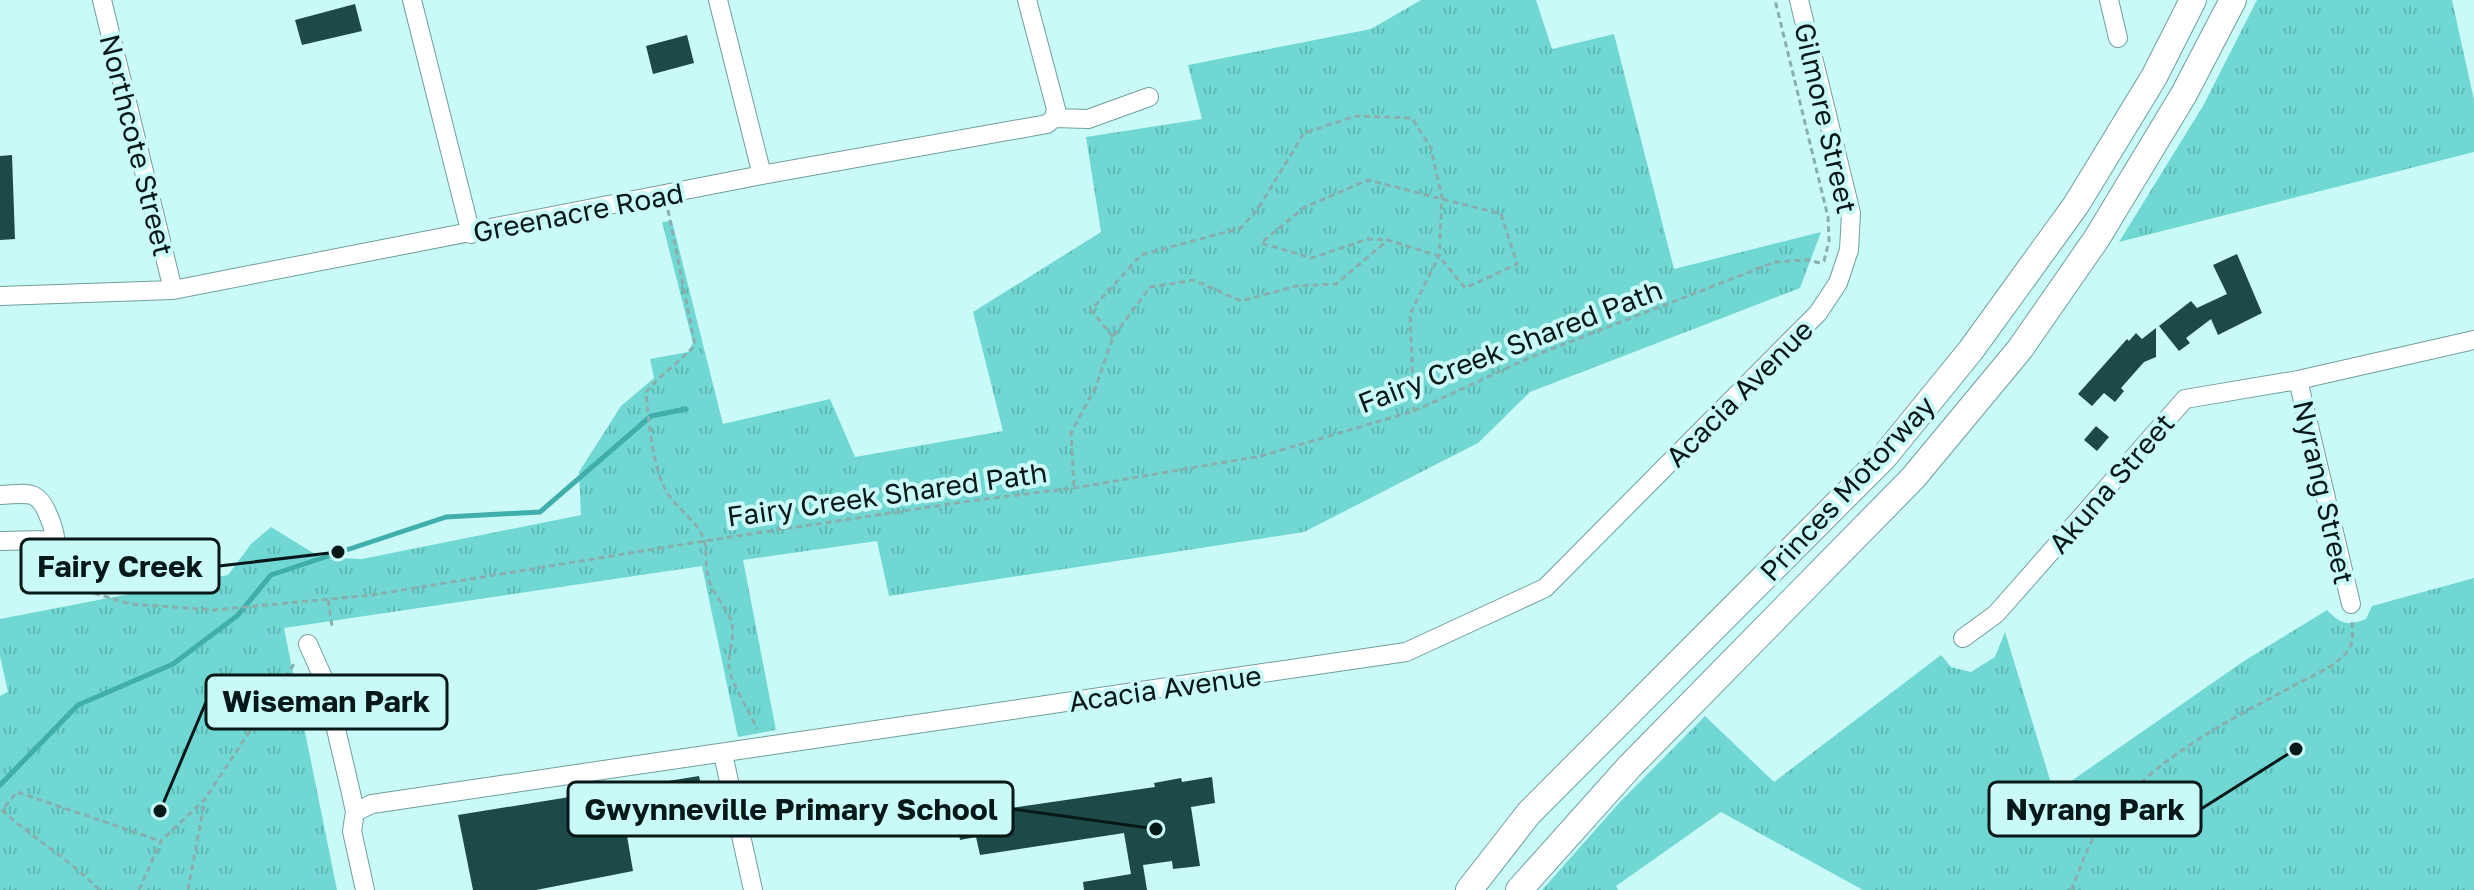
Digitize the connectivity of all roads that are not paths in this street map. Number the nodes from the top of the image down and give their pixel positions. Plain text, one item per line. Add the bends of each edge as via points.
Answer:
1 (102, 0) edge
2 (412, 0) edge
3 (718, 0) edge
4 (1027, 0) edge
5 (1799, 0) edge
6 (2109, 0) edge
7 (2193, 0) edge
8 (2233, 0) edge
9 (2118, 38) dead end
10 (1149, 97) dead end
11 (1054, 118) junction
12 (762, 175) junction
13 (471, 234) junction
14 (1838, 283) joint
15 (173, 290) junction
16 (0, 296) edge
17 (2474, 340) edge
18 (2298, 380) junction
19 (0, 495) edge
20 (0, 541) edge
21 (2351, 604) road end
22 (1963, 638) dead end
23 (308, 644) road end
24 (723, 754) junction
25 (355, 812) junction
26 (365, 890) edge
27 (753, 890) edge
28 (1469, 890) edge
29 (1519, 890) edge

1 - 15 street, Northcote Street
2 - 13 street
3 - 12 street
4 - 11 street
5 - 14 street, Gilmore Street via 1851,213 1849,250
6 - 9 street
7 - 28 highway, Princes Motorway via 2154,77 2076,205 1962,362 1884,457 1529,813
8 - 29 highway, Princes Motorway via 2184,94 2097,238 2020,349 1913,478 1630,766
10 - 11 street, Greenacre Road via 1088,119
11 - 12 street, Greenacre Road via 1047,124
12 - 13 street, Greenacre Road
13 - 15 street, Greenacre Road
14 - 24 street, Acacia Avenue via 1818,313 1545,588 1406,652
15 - 16 street, Greenacre Road
17 - 18 street, Akuna Street
18 - 21 street, Nyrang Street
18 - 22 street, Akuna Street via 2185,399 1996,614
19 - 20 street via 38,496 55,531 48,540
23 - 25 street via 325,682
24 - 25 street, Acacia Avenue via 372,804
24 - 27 street
25 - 26 street via 352,831

